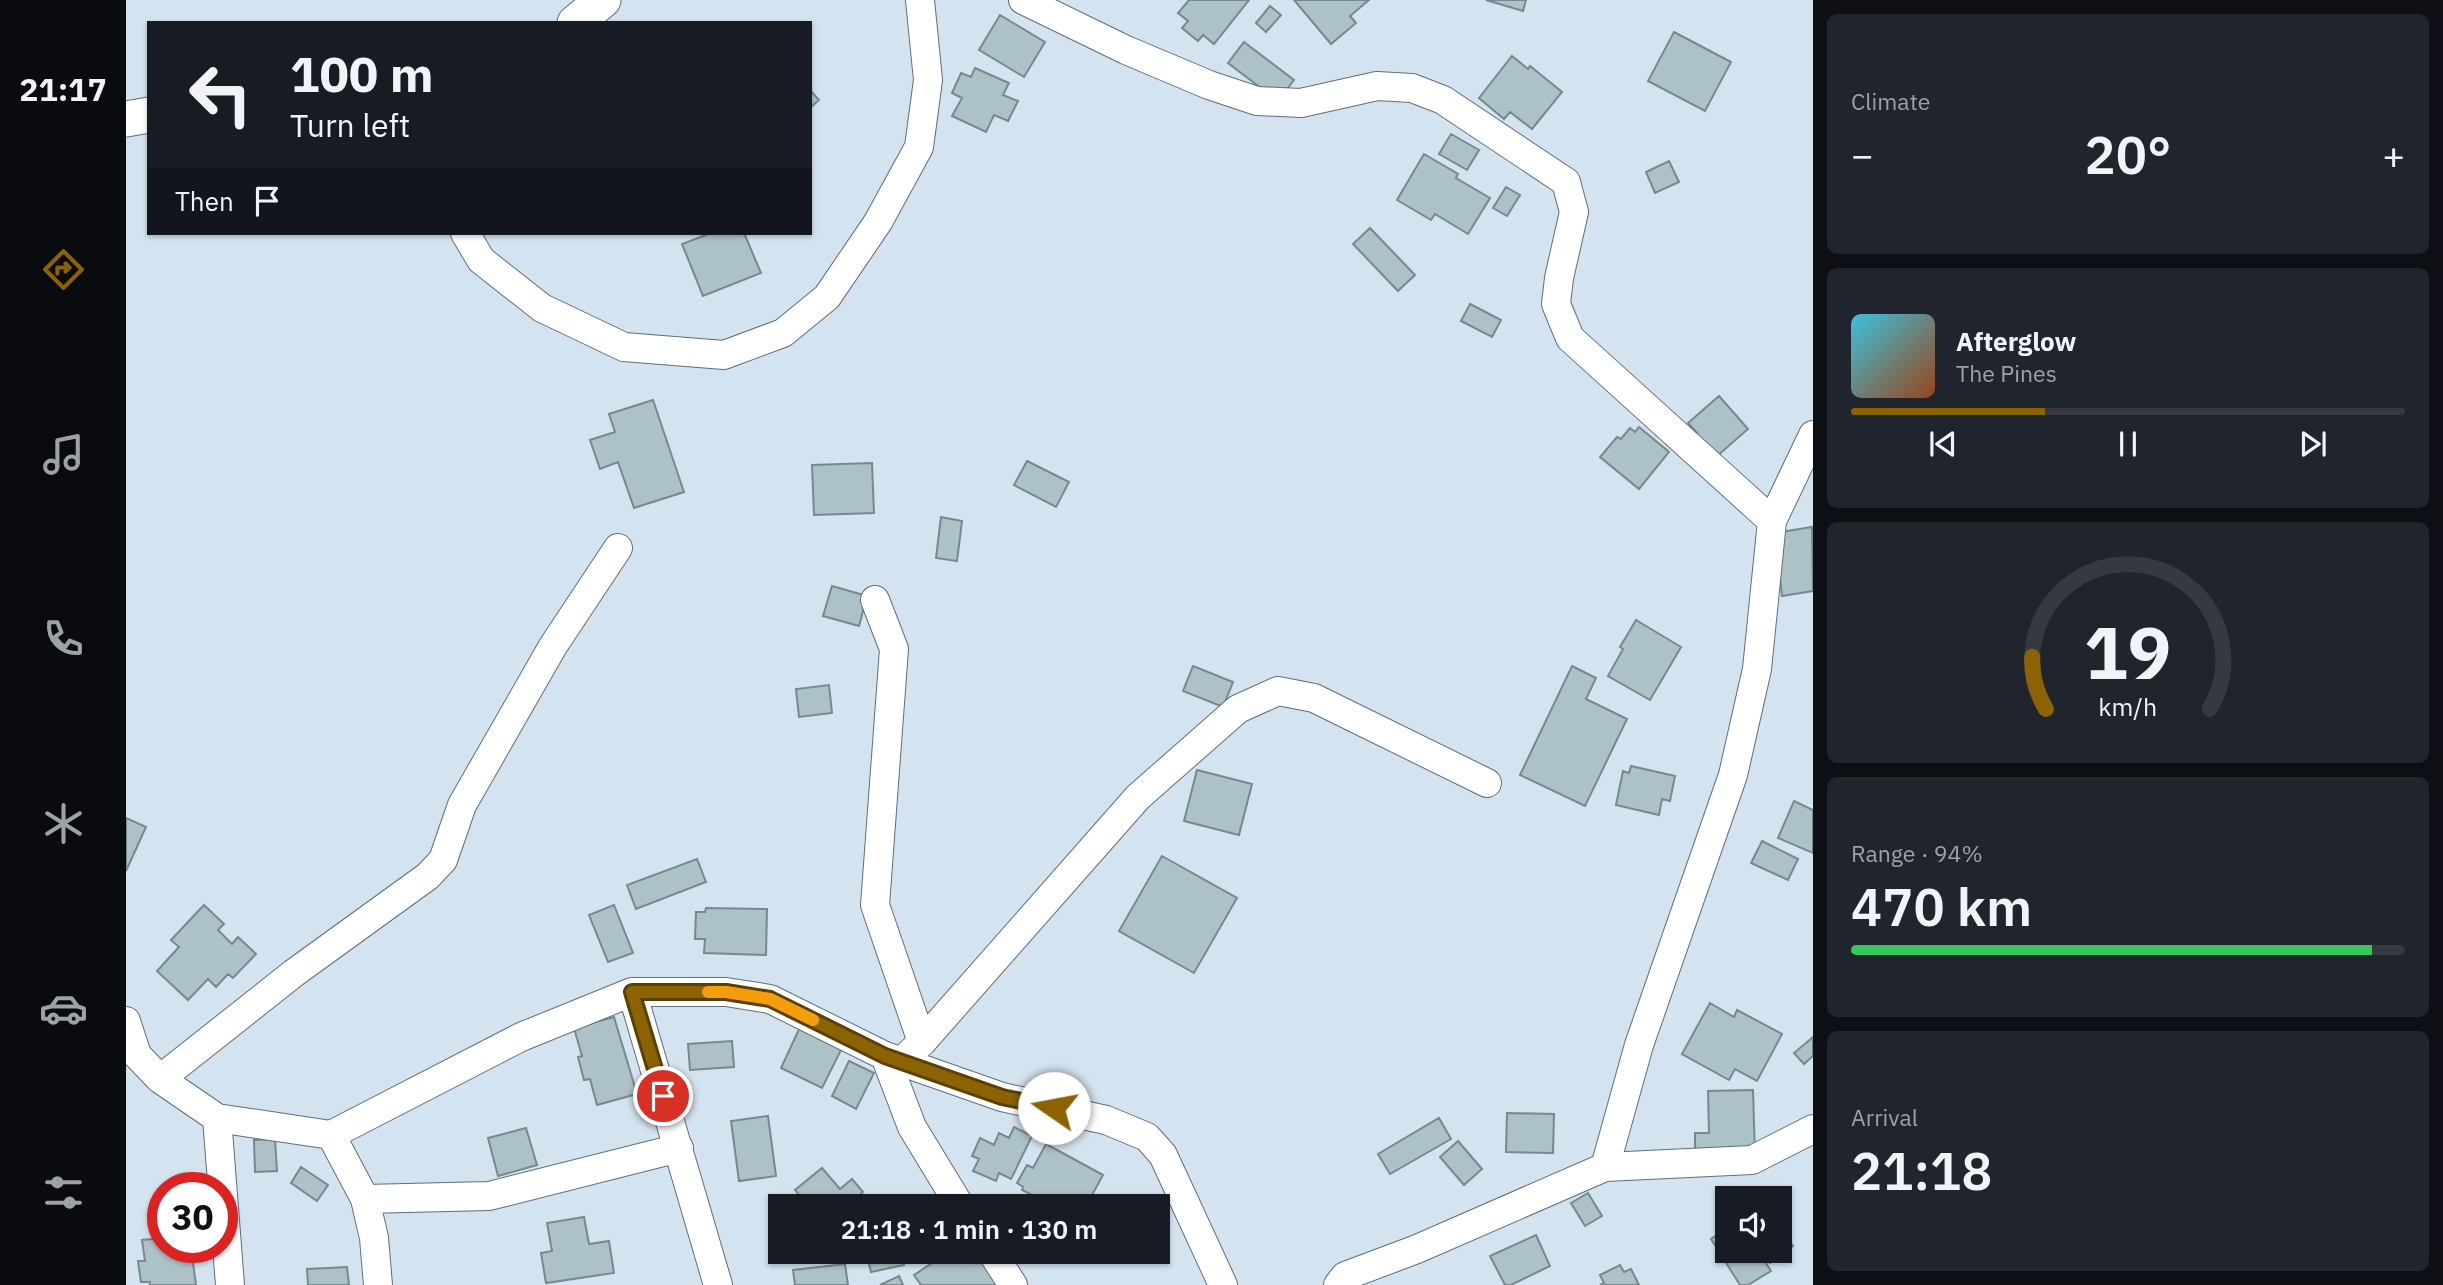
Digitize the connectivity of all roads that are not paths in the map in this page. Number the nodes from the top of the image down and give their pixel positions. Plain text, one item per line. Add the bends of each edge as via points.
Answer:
1 (603, 0) edge
2 (920, 0) edge
3 (1023, 0) edge
4 (577, 21) edge
5 (147, 116) edge
6 (126, 119) edge
7 (466, 235) edge
8 (1813, 435) edge
9 (1772, 521) junction
10 (618, 548) dead end
11 (875, 600) dead end
12 (1487, 783) dead end
13 (632, 992) junction
14 (126, 1021) edge
15 (922, 1042) junction
16 (132, 1052) edge
17 (893, 1059) junction
18 (160, 1079) junction
19 (217, 1118) junction
20 (1813, 1129) edge
21 (331, 1135) junction
22 (679, 1148) junction
23 (1605, 1167) junction
24 (953, 1194) edge
25 (365, 1199) junction
26 (999, 1264) edge
27 (230, 1285) edge
28 (378, 1285) edge
29 (719, 1285) edge
30 (1013, 1285) edge
31 (1223, 1285) edge
32 (1338, 1285) edge

1 - 4 street
2 - 7 street via 928,80 919,147 878,222 827,297 783,333 724,355 624,347 542,308 481,260
3 - 9 street via 1126,50 1257,101 1301,103 1377,86 1412,88 1443,100 1540,163 1566,182 1574,212 1556,304 1570,338
5 - 6 street
8 - 9 street
9 - 23 street via 1758,669 1733,775 1639,1045
10 - 18 street via 552,646 461,805 443,860
11 - 15 street via 894,649 875,905
12 - 15 street via 1314,698 1278,691 1237,709 1138,797
13 - 17 street via 726,992 770,999
13 - 21 street via 521,1037
13 - 22 street
14 - 16 street
15 - 17 street
16 - 18 street
17 - 24 street via 912,1127
17 - 31 street via 1002,1097 1106,1120 1146,1137 1163,1155
18 - 19 street
19 - 21 street
19 - 27 street
20 - 23 street via 1752,1160
21 - 25 street
22 - 25 street via 489,1196
22 - 29 street
23 - 32 street via 1345,1276
25 - 28 street
26 - 30 street

